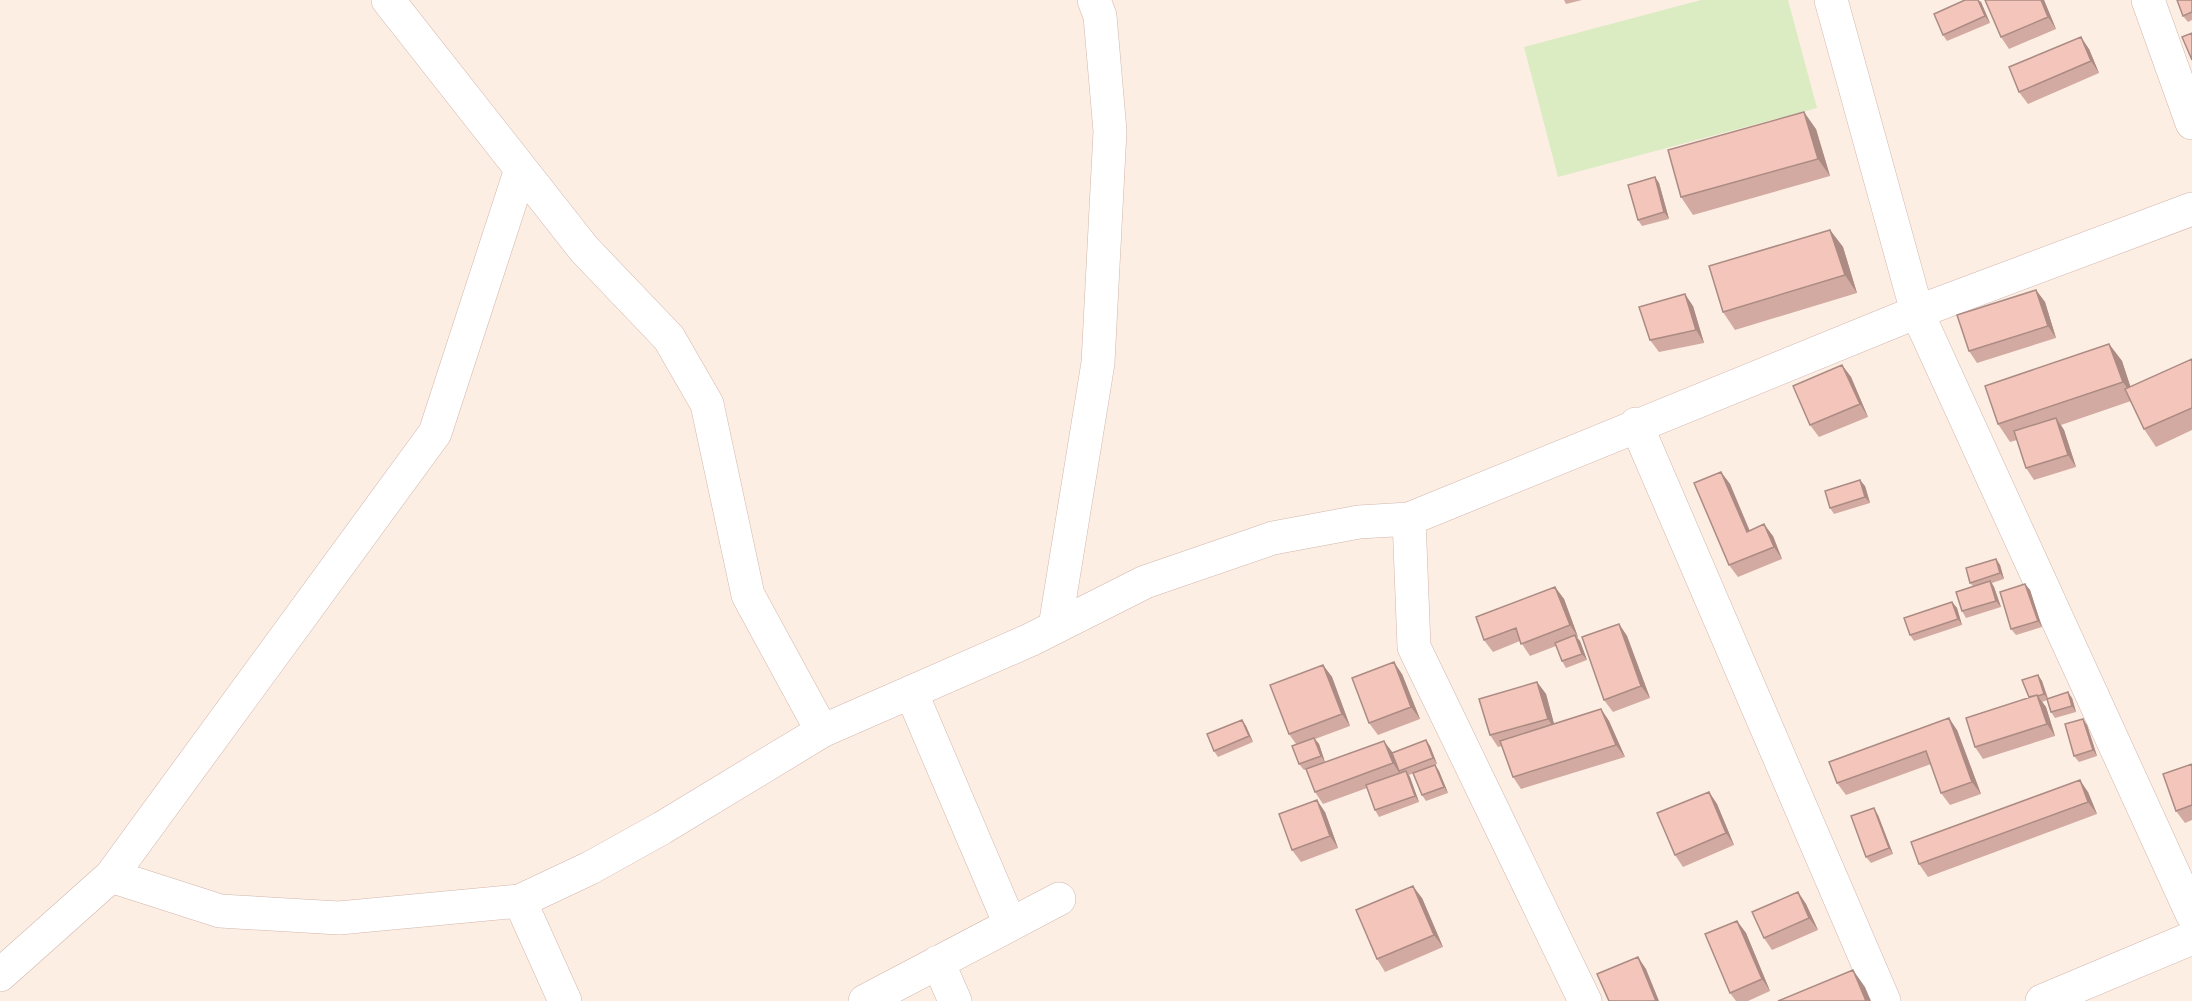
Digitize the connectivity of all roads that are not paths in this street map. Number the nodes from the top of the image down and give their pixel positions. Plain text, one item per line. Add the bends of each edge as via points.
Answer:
1 (388, 0) edge
2 (1094, 0) edge
3 (1831, 0) edge
4 (2148, 0) edge
5 (2192, 123) edge
6 (521, 169) junction
7 (2192, 209) edge
8 (1917, 312) junction
9 (1635, 424) junction
10 (1409, 519) junction
11 (1055, 627) junction
12 (911, 692) junction
13 (822, 730) junction
14 (111, 876) junction
15 (1059, 899) dead end
16 (520, 902) junction
17 (2192, 914) edge
18 (1010, 924) junction
19 (2192, 938) edge
20 (938, 962) junction
21 (0, 975) edge
22 (566, 1001) edge
23 (865, 1001) edge
24 (955, 1001) edge
25 (1585, 1001) edge
26 (1884, 1001) edge
27 (2042, 1001) edge

1 - 6 street
2 - 11 street via 1100,16 1110,131 1098,363
3 - 8 street
4 - 5 street
6 - 13 street via 584,249 669,338 707,404 748,594
6 - 14 street via 435,433
7 - 8 street
8 - 9 street
8 - 17 street
9 - 10 street
9 - 26 street
10 - 11 street via 1359,522 1273,538 1145,582
10 - 25 street via 1414,647
11 - 12 street
12 - 13 street
12 - 18 street
13 - 16 street via 662,828
14 - 16 street via 220,911 339,918
14 - 21 street
15 - 18 street
16 - 22 street
18 - 20 street
19 - 27 street
20 - 23 street
20 - 24 street

